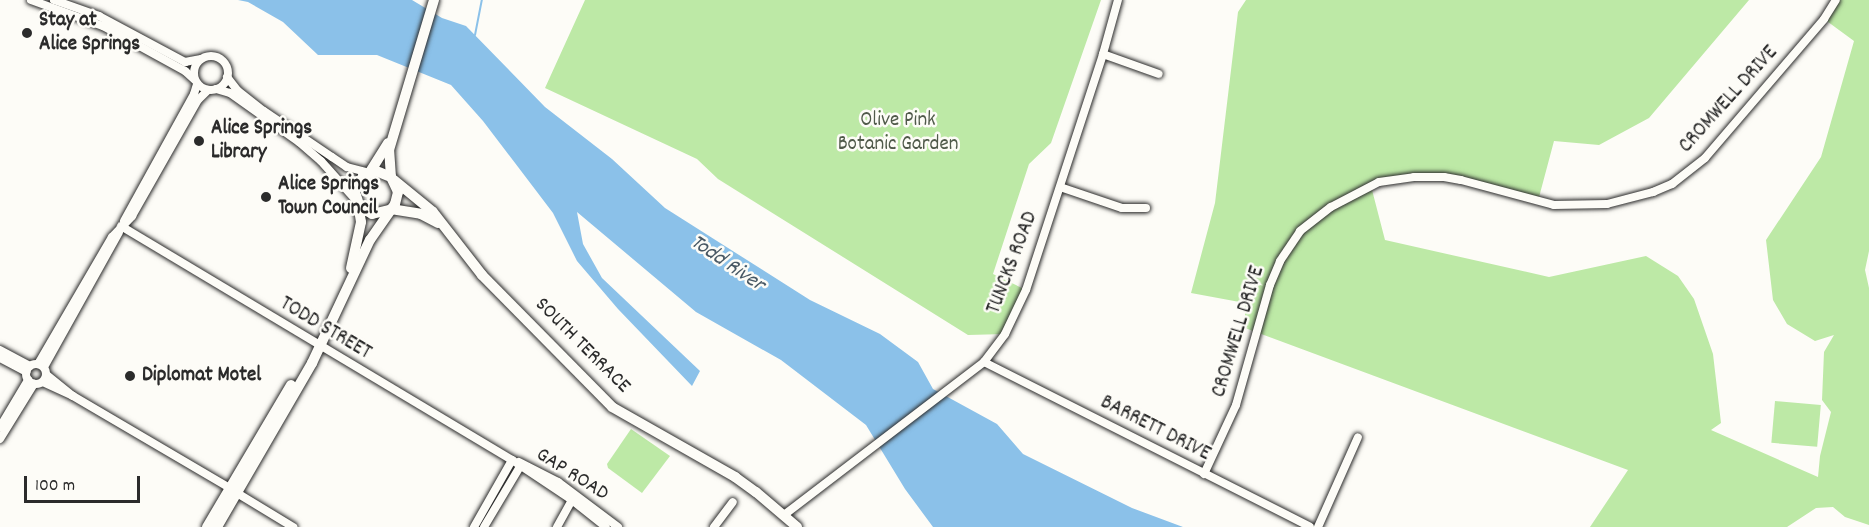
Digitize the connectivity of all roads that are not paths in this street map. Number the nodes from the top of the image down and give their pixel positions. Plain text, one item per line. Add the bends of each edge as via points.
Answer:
1 (31, 0) edge
2 (54, 0) edge
3 (434, 0) edge
4 (1118, 0) edge
5 (1836, 0) edge
6 (1104, 54) junction
7 (200, 59) junction
8 (1159, 74) dead end
9 (227, 77) junction
10 (196, 82) junction
11 (212, 90) junction
12 (394, 133) junction
13 (370, 173) junction
14 (393, 179) junction
15 (1060, 187) junction
16 (357, 202) junction
17 (1146, 208) dead end
18 (390, 209) junction
19 (122, 226) junction
20 (448, 230) junction
21 (340, 303) junction
22 (318, 346) junction
23 (0, 350) edge
24 (0, 358) edge
25 (984, 362) junction
26 (36, 374) junction
27 (0, 427) edge
28 (1358, 437) dead end
29 (0, 439) edge
30 (512, 460) junction
31 (520, 465) junction
32 (1204, 474) junction
33 (234, 490) junction
34 (572, 500) junction
35 (733, 502) dead end
36 (784, 514) junction
37 (207, 527) edge
38 (217, 527) edge
39 (293, 527) edge
40 (474, 527) edge
41 (484, 527) edge
42 (557, 527) edge
43 (606, 527) edge
44 (618, 527) edge
45 (714, 527) edge
46 (797, 527) edge
47 (1310, 527) edge
48 (1318, 527) edge

1 - 10 street via 103,26 185,71
2 - 7 street via 99,16 185,62
3 - 12 main road
4 - 6 street, TUNCKS ROAD
5 - 32 street, CROMWELL DRIVE via 1711,152 1680,178 1653,192 1607,204 1554,205 1461,180 1414,177 1379,182 1331,207 1300,231 1280,261 1236,405
6 - 8 street
6 - 15 street, TUNCKS ROAD
7 - 9 street via 213,55 222,59
7 - 10 street via 194,66
9 - 11 street
9 - 13 street via 264,111 335,160
10 - 11 street
10 - 19 street via 195,94
11 - 16 street via 230,93 299,142
11 - 19 street via 198,100 132,216
12 - 13 main road
12 - 14 main road via 388,159
13 - 14 main road via 381,172
13 - 16 main road via 356,186
14 - 18 main road via 398,192
14 - 20 main road, SOUTH TERRACE
15 - 17 street via 1122,208
15 - 25 street, TUNCKS ROAD via 1018,309
16 - 18 main road via 372,214
16 - 21 main road via 361,222 358,240
18 - 20 main road, SOUTH TERRACE via 421,213
18 - 21 main road via 370,240
19 - 22 street, TODD STREET
19 - 26 street
20 - 36 main road, SOUTH TERRACE via 482,275 612,407 735,477
21 - 22 main road
22 - 30 street, TODD STREET
22 - 33 main road via 312,363
23 - 26 street
24 - 26 street
25 - 32 street, BARRETT DRIVE
25 - 36 street, TUNCKS ROAD
26 - 27 street
26 - 29 street
26 - 33 street
28 - 48 street
30 - 31 street, GAP ROAD
30 - 40 street
31 - 34 street, GAP ROAD
31 - 41 street
31 - 44 street, GAP ROAD via 558,482
32 - 47 street, BARRETT DRIVE
33 - 37 main road
33 - 38 main road
33 - 39 street
34 - 42 street
34 - 43 street, GAP ROAD
35 - 45 street
36 - 46 main road, SOUTH TERRACE

